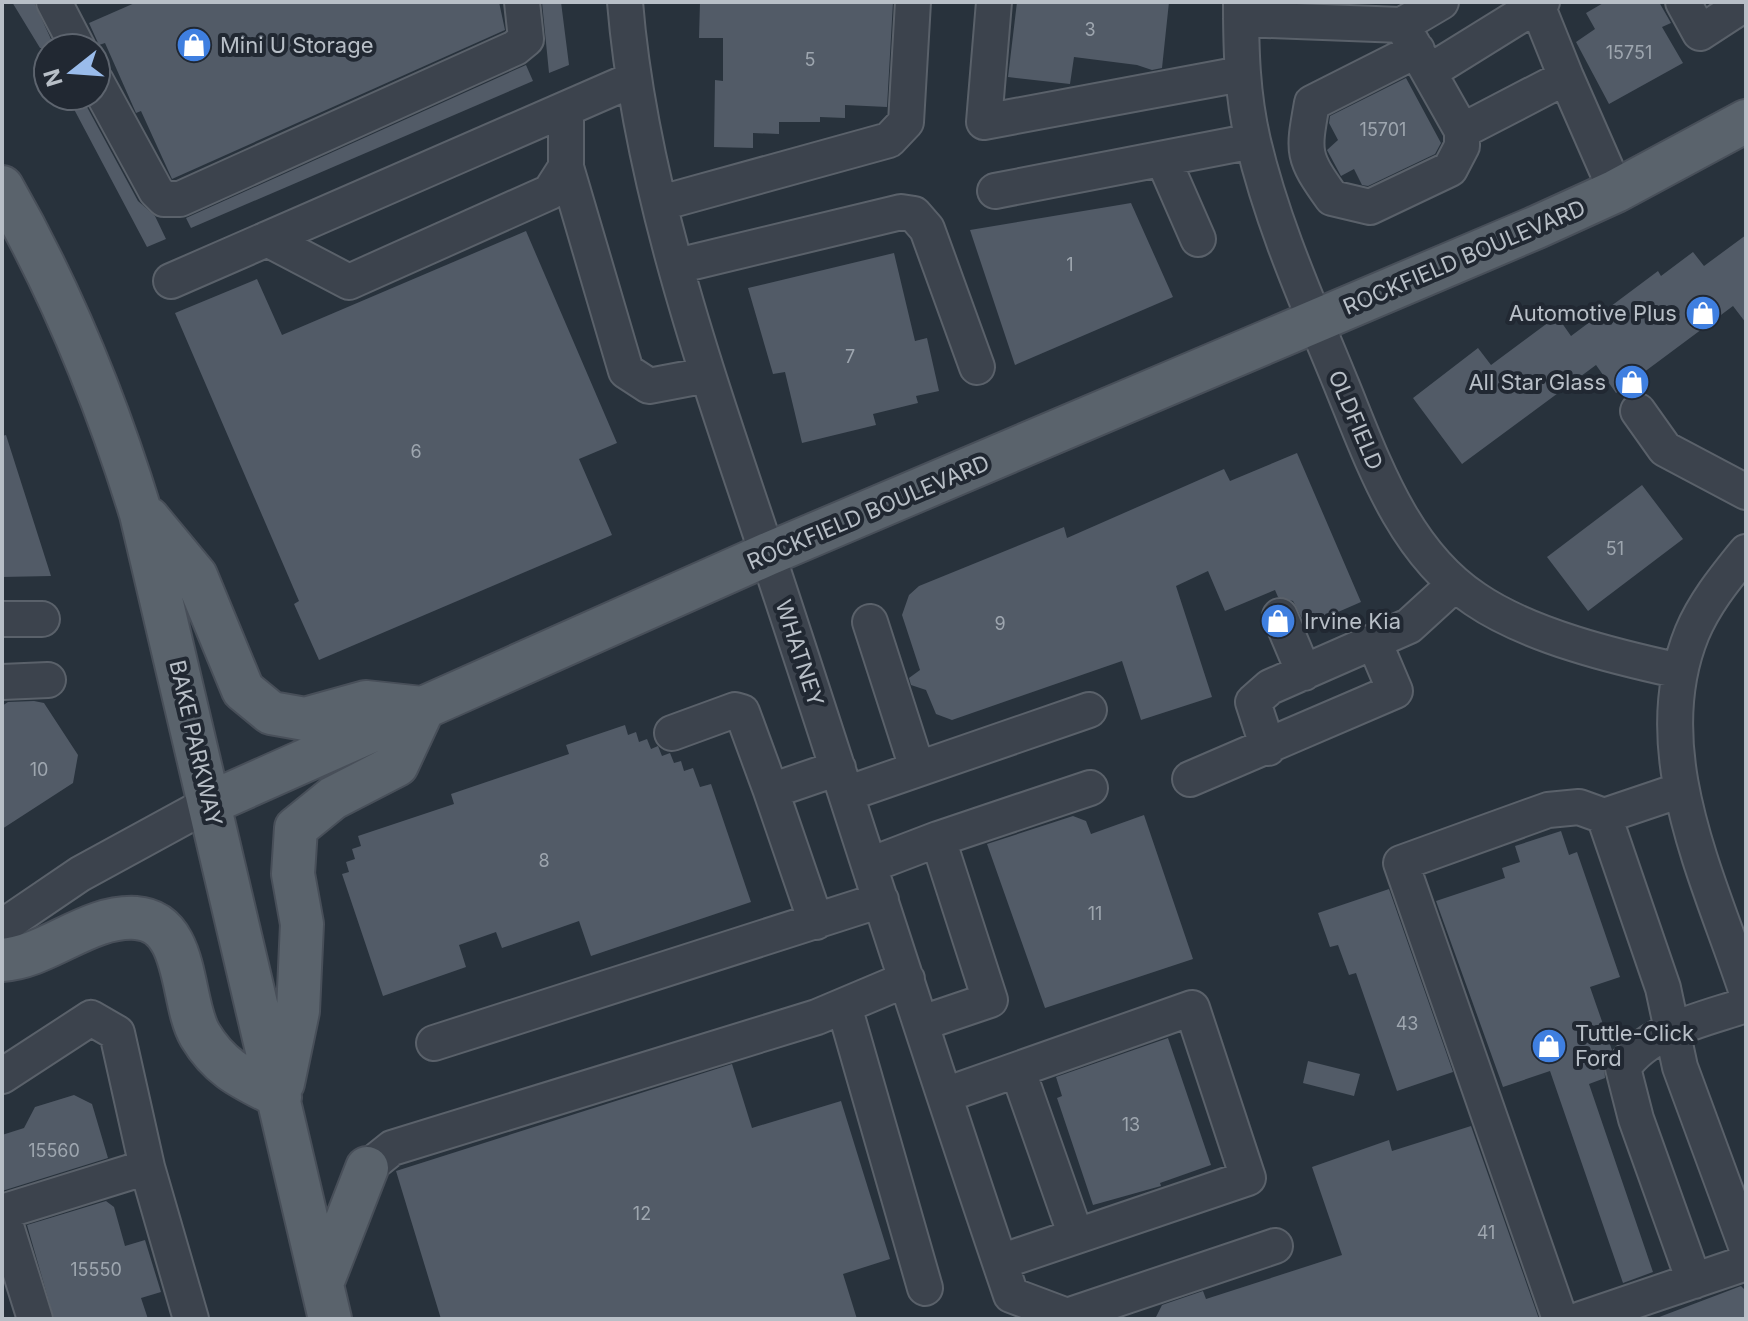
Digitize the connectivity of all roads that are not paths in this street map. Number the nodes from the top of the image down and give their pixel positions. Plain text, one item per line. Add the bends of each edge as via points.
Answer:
1 (54, 2) edge
2 (522, 2) edge
3 (625, 2) edge
4 (913, 2) edge
5 (994, 2) edge
6 (1441, 2) edge
7 (1683, 2) edge
8 (1538, 3) edge
9 (1746, 3) edge
10 (1241, 10) edge
11 (1368, 13) edge
12 (70, 32) edge
13 (1416, 49) junction
14 (1241, 74) junction
15 (1566, 77) junction
16 (634, 79) junction
17 (112, 110) edge
18 (566, 110) junction
19 (1746, 121) edge
20 (1462, 131) junction
21 (1253, 141) junction
22 (1163, 159) junction
23 (566, 167) junction
24 (2, 187) edge
25 (995, 191) dead end
26 (1616, 191) junction
27 (661, 203) junction
28 (267, 239) junction
29 (1198, 239) dead end
30 (677, 266) junction
31 (171, 281) dead end
32 (1314, 321) junction
33 (977, 367) dead end
34 (707, 375) junction
35 (1638, 411) dead end
36 (1746, 492) edge
37 (139, 508) junction
38 (1746, 552) edge
39 (768, 554) junction
40 (1455, 584) junction
41 (1280, 616) dead end
42 (2, 619) edge
43 (42, 619) dead end
44 (870, 622) dead end
45 (1375, 644) junction
46 (1680, 671) junction
47 (1304, 673) junction
48 (48, 680) dead end
49 (2, 682) edge
50 (423, 709) junction
51 (1089, 710) dead end
52 (672, 733) dead end
53 (1268, 748) junction
54 (917, 768) junction
55 (1190, 779) dead end
56 (842, 781) junction
57 (1090, 788) dead end
58 (1681, 790) junction
59 (771, 791) junction
60 (210, 803) junction
61 (1604, 816) junction
62 (938, 839) junction
63 (870, 865) junction
64 (881, 900) junction
65 (816, 922) junction
66 (2, 927) edge
67 (2, 960) edge
68 (1742, 968) edge
69 (907, 979) junction
70 (1746, 1005) edge
71 (844, 1006) junction
72 (922, 1023) junction
73 (1672, 1030) junction
74 (434, 1043) dead end
75 (1018, 1071) junction
76 (2, 1076) edge
77 (945, 1095) junction
78 (280, 1097) junction
79 (147, 1167) junction
80 (367, 1168) joint
81 (2, 1213) edge
82 (1076, 1236) junction
83 (1275, 1246) dead end
84 (1746, 1246) edge
85 (1000, 1262) junction
86 (1746, 1263) edge
87 (1694, 1281) junction
88 (925, 1288) dead end
89 (327, 1300) edge
90 (1008, 1307) edge
91 (1129, 1308) edge
92 (1068, 1317) edge
93 (35, 1319) edge
94 (191, 1319) edge
95 (1560, 1319) edge
96 (1581, 1319) edge

1 - 12 street
2 - 17 street via 526,39 515,48 180,199 164,199 156,191
3 - 16 street, WHATNEY
4 - 27 street via 906,122 898,134
5 - 14 street via 984,122
6 - 13 street
7 - 9 street via 1700,33
8 - 13 street
8 - 15 street
10 - 11 street
10 - 14 street, OLDFIELD
11 - 13 street
13 - 20 street
13 - 20 street via 1312,103 1307,163 1332,198 1370,207 1450,169 1462,146
14 - 21 street, OLDFIELD
15 - 20 street
15 - 26 street
16 - 18 street
16 - 27 street, WHATNEY
18 - 23 street
18 - 28 street
19 - 26 main road, ROCKFIELD BOULEVARD
21 - 22 street
21 - 32 street, OLDFIELD
22 - 25 street
22 - 29 street
23 - 28 street via 550,192 349,282
23 - 34 street via 626,371 649,386
24 - 37 main road, BAKE PARKWAY via 58,293
26 - 32 main road, ROCKFIELD BOULEVARD
27 - 30 street, WHATNEY
28 - 31 street
30 - 33 street via 901,212 914,214 927,229
30 - 34 street, WHATNEY
32 - 39 main road, ROCKFIELD BOULEVARD
32 - 40 street, OLDFIELD via 1396,510
34 - 39 street, WHATNEY
35 - 36 street via 1665,449
37 - 50 main road via 196,576 243,690 271,713 305,719 366,702
37 - 60 main road, BAKE PARKWAY
38 - 46 street via 1699,618
39 - 50 main road, ROCKFIELD BOULEVARD
39 - 56 street, WHATNEY
40 - 45 street via 1409,626
40 - 46 street, OLDFIELD via 1530,627
41 - 47 street
42 - 43 street
44 - 54 street
45 - 47 street
45 - 53 street via 1395,691
46 - 58 street via 1674,719
47 - 53 street via 1270,687 1253,702
48 - 49 street
50 - 60 main road, ROCKFIELD BOULEVARD
50 - 78 main road via 397,765 333,798 296,828 293,874 302,924 298,1011
51 - 54 street
52 - 59 street via 742,712
53 - 55 street
54 - 56 street
56 - 59 street
56 - 63 street, WHATNEY
57 - 62 street
58 - 61 street
58 - 68 street
59 - 65 street
60 - 66 street, ROCKFIELD BOULEVARD via 80,874
60 - 78 main road, BAKE PARKWAY
61 - 73 street via 1663,988
61 - 95 street via 1579,807 1548,810 1401,863
62 - 63 street
62 - 72 street via 990,1000
63 - 64 street, WHATNEY
64 - 65 street
64 - 69 street, WHATNEY
65 - 74 street
67 - 78 main road via 112,920 139,918 160,929 178,952 199,1033 227,1071
69 - 71 street
69 - 72 street, WHATNEY
70 - 73 street
71 - 80 street via 392,1148
71 - 88 street
72 - 77 street, WHATNEY
73 - 84 street via 1680,1067
73 - 87 street via 1632,1054 1623,1068
75 - 77 street
75 - 82 street
75 - 82 street via 1192,1008 1248,1178
76 - 79 street via 91,1018 117,1033
77 - 85 street, WHATNEY
78 - 89 main road, BAKE PARKWAY
79 - 81 street
79 - 94 street
80 - 89 main road
81 - 93 street
82 - 85 street
83 - 91 street
85 - 90 street, WHATNEY
86 - 87 street
87 - 96 street
90 - 92 street
91 - 92 street

